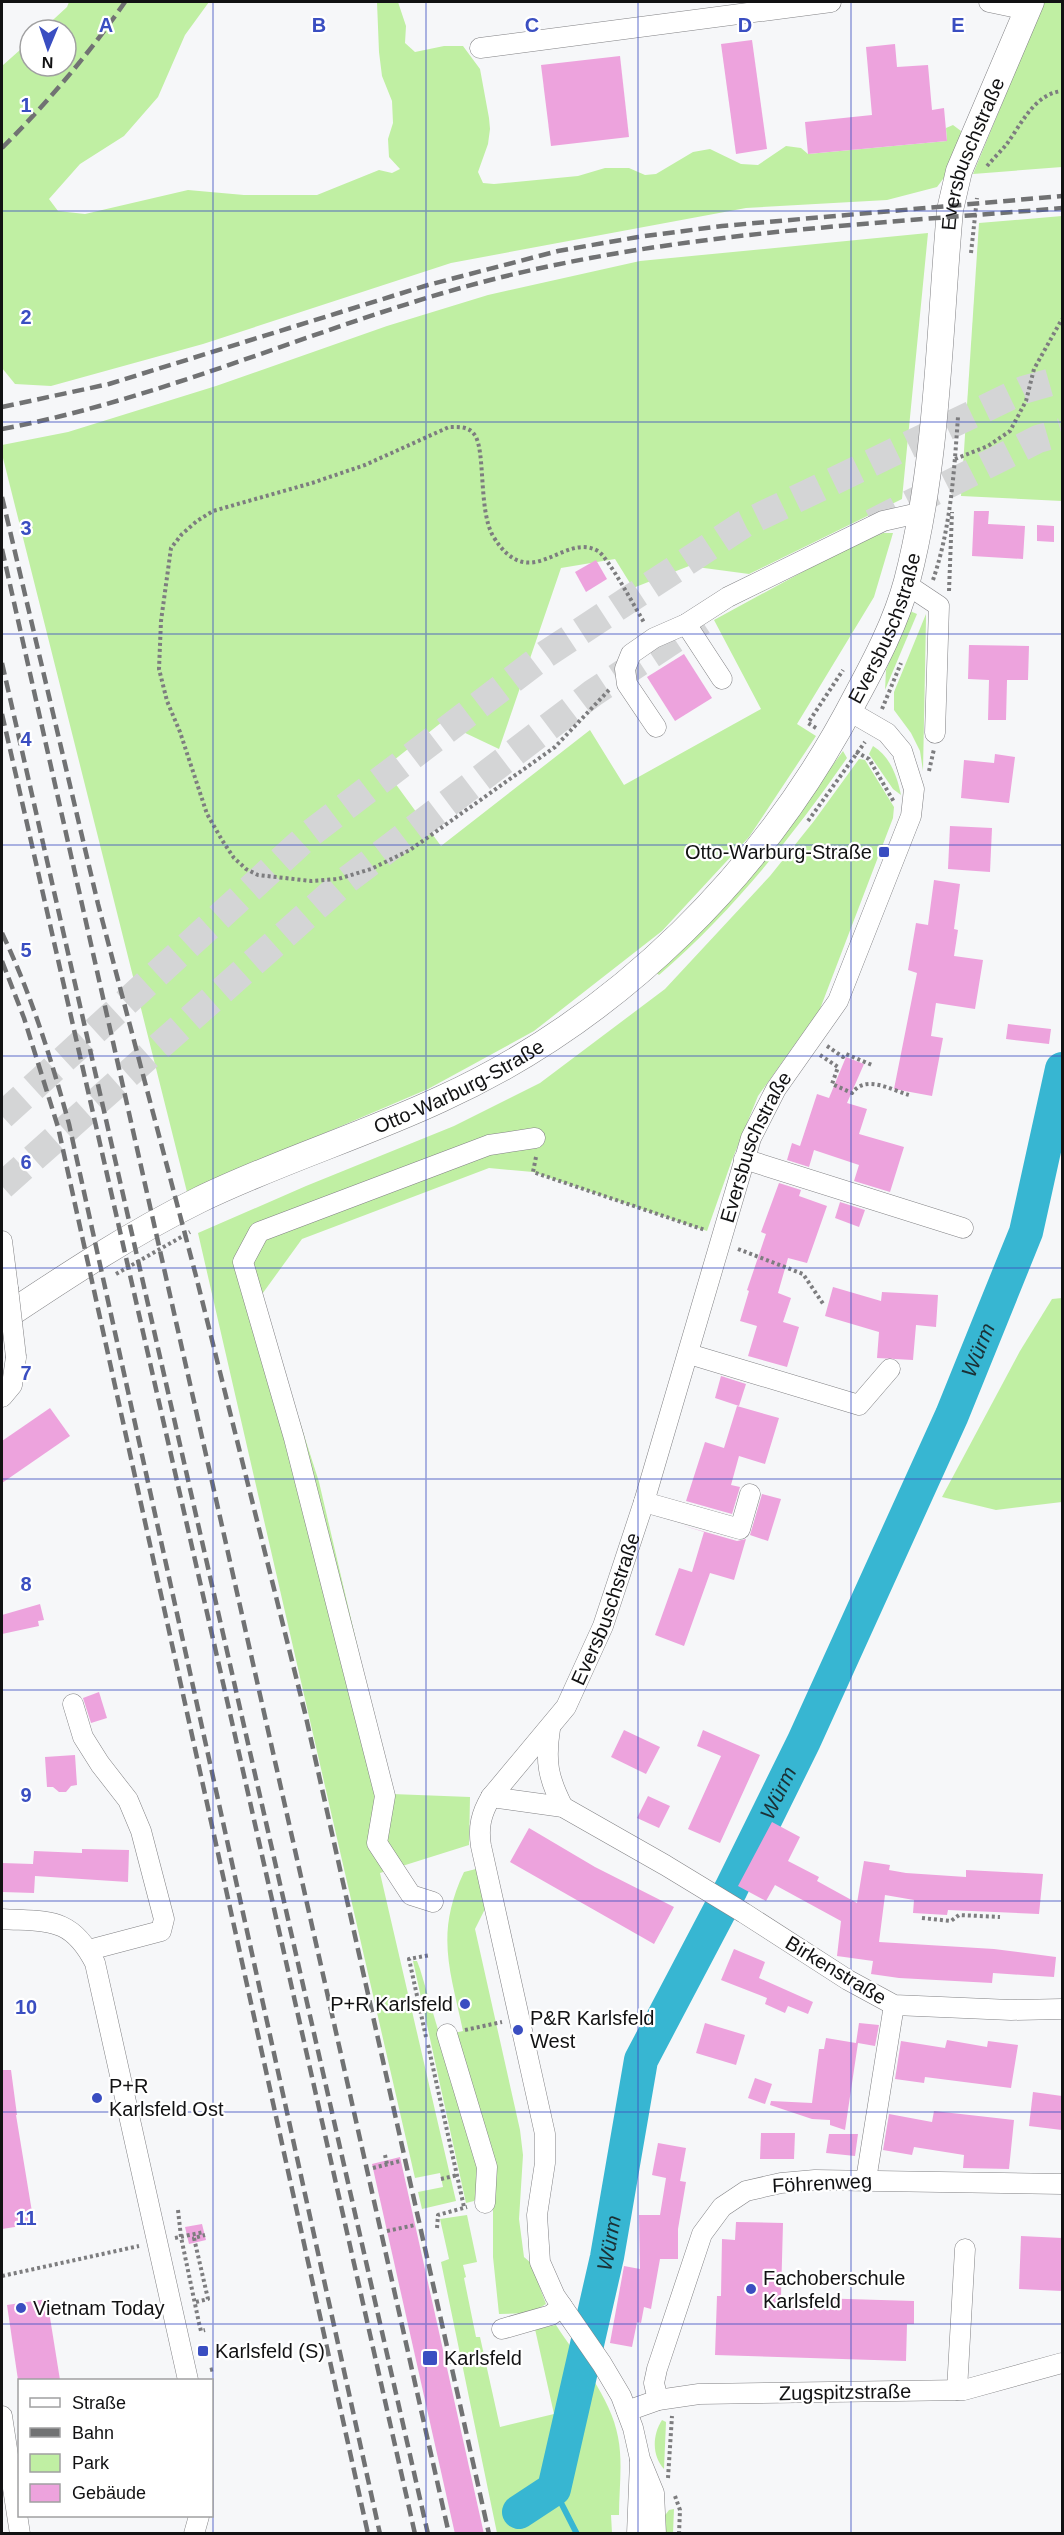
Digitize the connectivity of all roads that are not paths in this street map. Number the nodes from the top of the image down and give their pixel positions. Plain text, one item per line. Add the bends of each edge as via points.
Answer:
1 (831, 2) edge
2 (989, 2) edge
3 (1029, 6) edge
4 (480, 48) dead end
5 (923, 513) junction
6 (906, 584) junction
7 (686, 624) junction
8 (722, 679) dead end
9 (849, 711) junction
10 (656, 727) dead end
11 (935, 733) dead end
12 (535, 1138) road end
13 (744, 1159) junction
14 (963, 1228) dead end
15 (2, 1241) edge
16 (2, 1319) edge
17 (688, 1354) junction
18 (890, 1369) dead end
19 (2, 1397) edge
20 (750, 1494) dead end
21 (644, 1502) junction
22 (73, 1704) dead end
23 (550, 1729) junction
24 (490, 1797) junction
25 (563, 1807) junction
26 (433, 1902) dead end
27 (2, 1919) edge
28 (89, 1950) junction
29 (894, 2005) junction
30 (1062, 2009) edge
31 (453, 2032) road end
32 (866, 2180) junction
33 (1062, 2184) edge
34 (485, 2203) road end
35 (965, 2249) dead end
36 (568, 2314) junction
37 (502, 2329) dead end
38 (1062, 2363) edge
39 (188, 2379) edge
40 (957, 2390) junction
41 (662, 2399) junction
42 (627, 2411) junction
43 (2, 2416) edge
44 (640, 2459) junction
45 (199, 2517) edge
46 (20, 2534) edge
47 (194, 2534) edge
48 (637, 2534) edge
49 (656, 2534) edge

1 - 4 street
2 - 3 street
3 - 5 main road, Eversbuschstraße via 959,171 950,210
5 - 6 main road, Eversbuschstraße
5 - 7 street via 884,521 729,597
6 - 9 main road, Eversbuschstraße via 876,659
6 - 11 street via 939,606
7 - 8 street
7 - 10 street via 654,638 631,654 625,669 627,684
9 - 13 street, Eversbuschstraße via 887,733 902,751 914,789 911,816 838,1001 776,1089
9 - 16 main road, Otto-Warburg-Straße via 806,784 757,851 650,964 588,1014 519,1059 441,1099 200,1200 136,1234
12 - 26 street via 489,1145 259,1232 243,1262 294,1438 385,1796 377,1843 411,1895
13 - 14 street
13 - 17 street, Eversbuschstraße
15 - 19 street, bridge via 16,1357 12,1385
17 - 18 street via 859,1405
17 - 21 street, Eversbuschstraße
20 - 21 street via 740,1528
21 - 23 street, Eversbuschstraße via 603,1626 571,1698
22 - 28 street via 83,1737 133,1810 164,1919 161,1931
23 - 24 street, Eversbuschstraße
23 - 25 street via 546,1755 549,1775
24 - 25 street
24 - 36 street, Eversbuschstraße via 483,1810 479,1835 545,2134 537,2215 540,2262 549,2286
25 - 29 street, Birkenstraße
27 - 28 street via 60,1924 74,1932
28 - 39 street via 100,1977
29 - 30 street, Birkenstraße
29 - 32 street
31 - 34 street via 487,2167
32 - 33 street, Föhrenweg
32 - 41 street, Föhrenweg via 781,2183 746,2191 722,2207 702,2234 657,2369 654,2384
35 - 40 street
36 - 37 street via 551,2314
36 - 42 street, Eversbuschstraße via 602,2364
38 - 40 street, Zugspitzstraße
40 - 41 street, Zugspitzstraße via 699,2394
41 - 42 street, Zugspitzstraße
42 - 44 street, Eversbuschstraße
43 - 46 street
44 - 48 street
44 - 49 street via 654,2493
45 - 47 street

